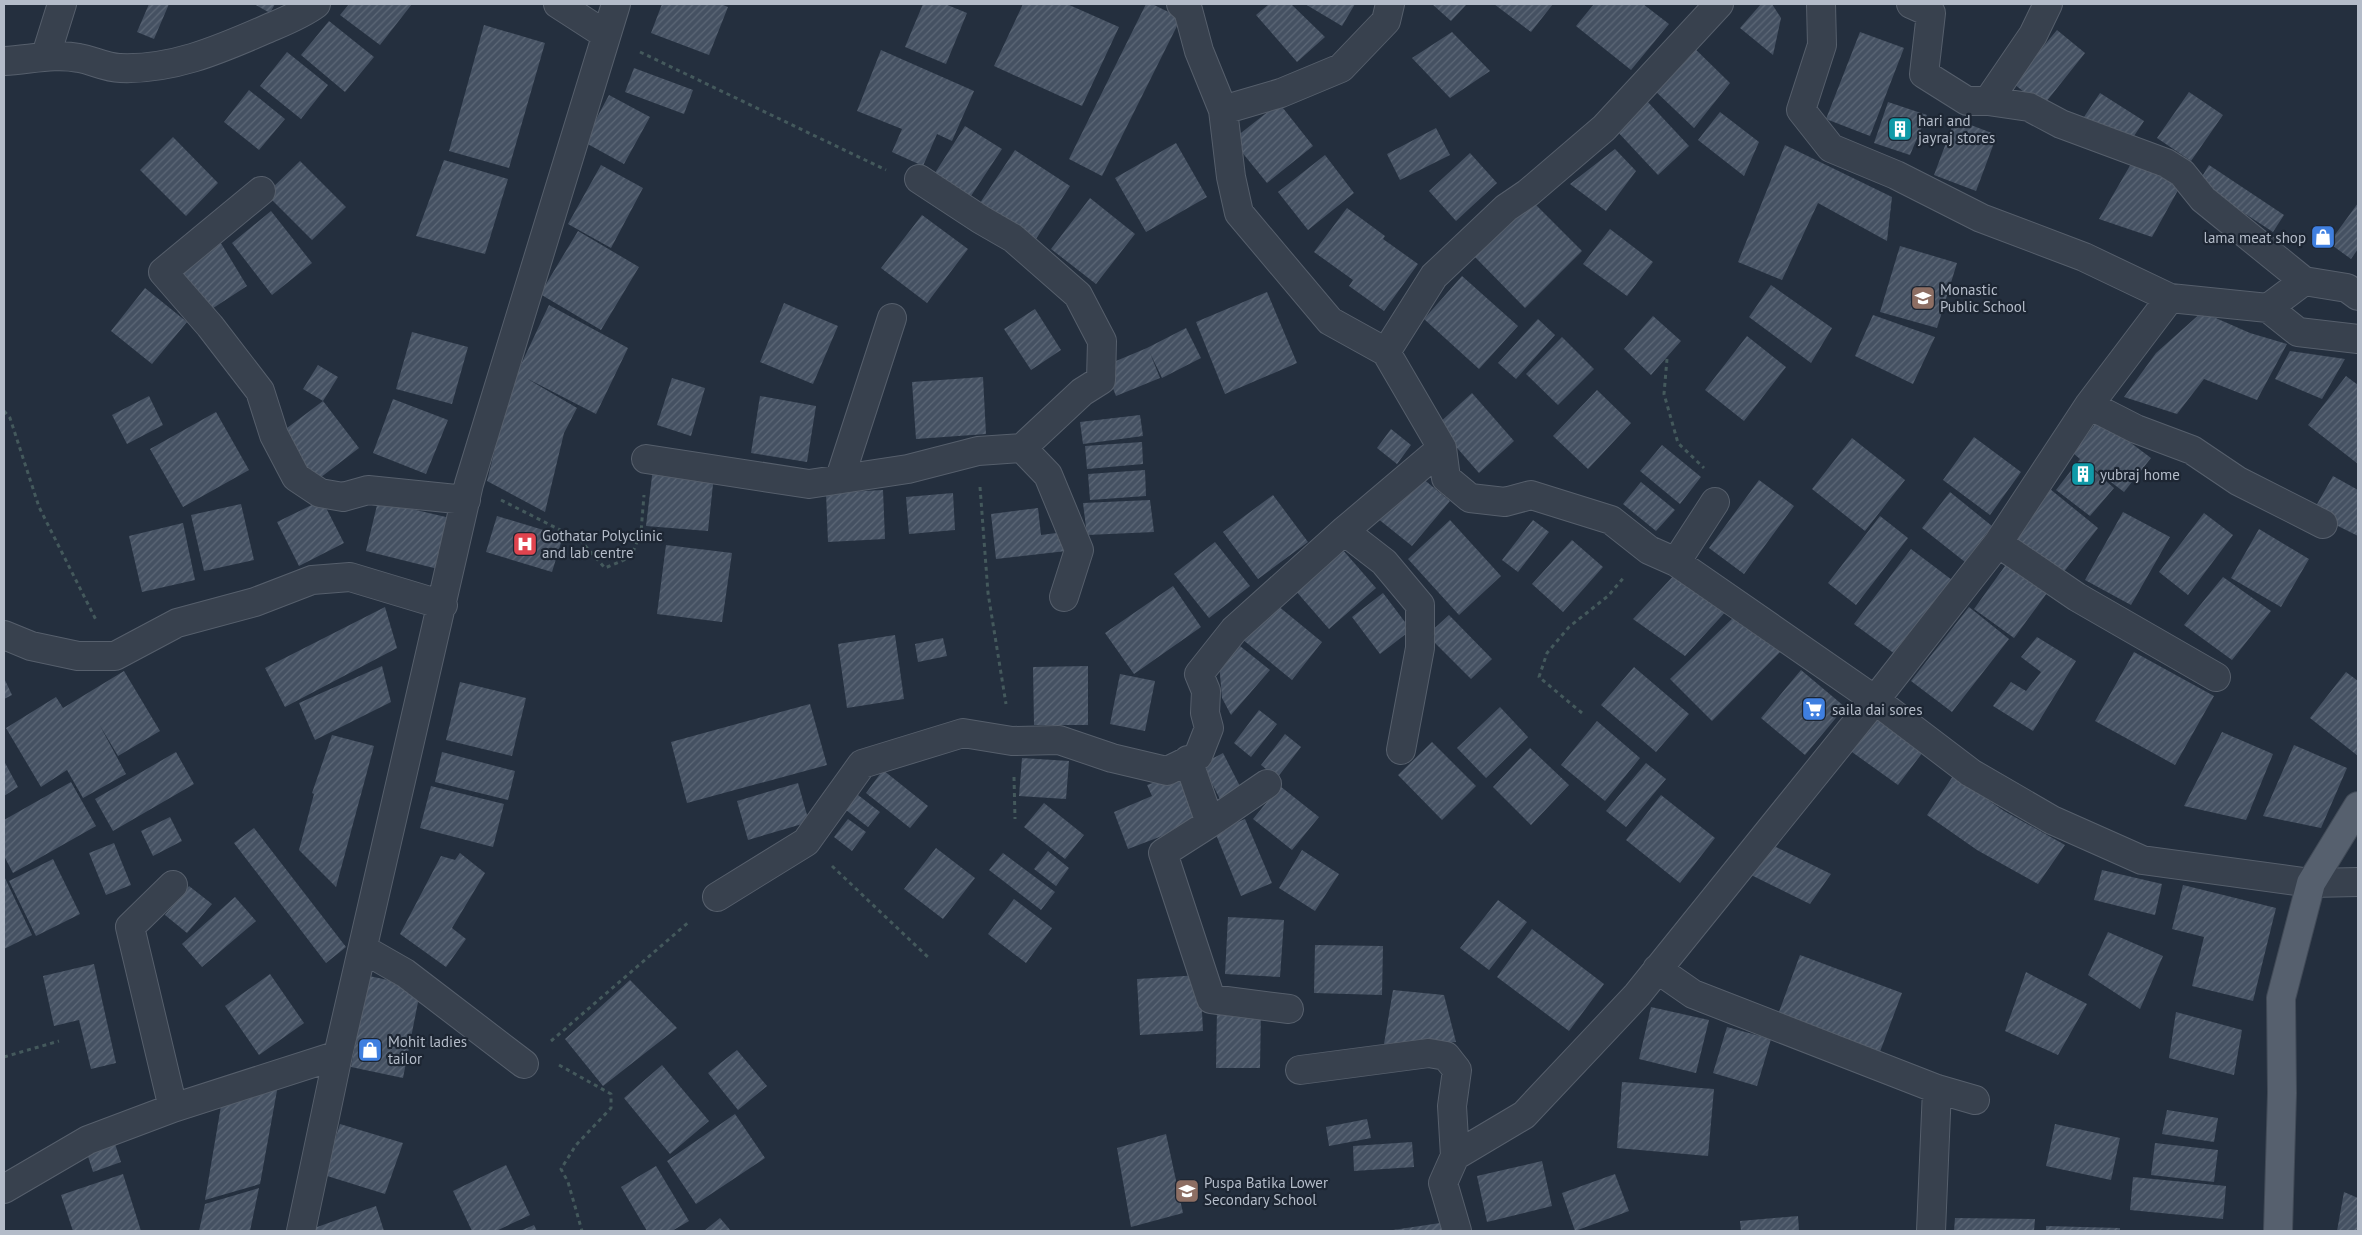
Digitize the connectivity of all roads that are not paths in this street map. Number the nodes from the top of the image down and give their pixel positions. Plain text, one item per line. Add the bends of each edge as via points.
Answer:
1 (62, 4) edge
2 (316, 4) edge
3 (558, 4) edge
4 (616, 4) edge
5 (1182, 4) edge
6 (1390, 4) edge
7 (1719, 4) edge
8 (1822, 4) edge
9 (1911, 4) edge
10 (2048, 4) edge
11 (606, 35) junction
12 (46, 55) junction
13 (4, 61) edge
14 (1988, 101) junction
15 (1223, 110) junction
16 (919, 178) road end
17 (261, 191) dead end
18 (2304, 281) junction
19 (2354, 285) edge
20 (2170, 298) junction
21 (2268, 308) junction
22 (892, 318) dead end
23 (2358, 339) edge
24 (1386, 352) junction
25 (2088, 405) junction
26 (1022, 448) junction
27 (1442, 448) junction
28 (646, 459) road end
29 (840, 478) junction
30 (468, 492) junction
31 (1715, 502) road end
32 (2323, 524) dead end
33 (1344, 531) junction
34 (1998, 543) junction
35 (1676, 562) junction
36 (1064, 597) dead end
37 (443, 605) junction
38 (4, 635) edge
39 (2216, 678) dead end
40 (1875, 700) junction
41 (1401, 750) dead end
42 (1188, 760) junction
43 (1267, 784) dead end
44 (2358, 806) edge
45 (1210, 823) junction
46 (2358, 882) edge
47 (2310, 883) junction
48 (173, 885) dead end
49 (717, 898) road end
50 (363, 949) junction
51 (1657, 969) junction
52 (1289, 1009) dead end
53 (338, 1055) junction
54 (524, 1064) road end
55 (1300, 1070) dead end
56 (1936, 1089) junction
57 (1975, 1100) dead end
58 (173, 1108) junction
59 (1455, 1156) junction
60 (4, 1190) edge
61 (301, 1231) edge
62 (1457, 1231) edge
63 (1931, 1231) edge
64 (2278, 1231) edge

1 - 12 street
2 - 12 street via 265,30 180,62 118,69 78,58
3 - 11 street
4 - 11 street
5 - 15 street via 1188,10 1199,51
6 - 15 street via 1386,21 1341,68 1281,93
7 - 24 street via 1604,128 1506,208 1434,276
8 - 20 street via 1822,44 1801,110 1831,148 1896,175 1981,218 2084,257
9 - 14 street via 1931,13 1924,74 1967,101
10 - 14 street via 2033,35
11 - 30 street
12 - 13 street
14 - 18 street via 2029,107 2060,124 2166,163 2182,173 2203,199
15 - 24 street via 1239,214 1330,321
16 - 26 street via 1013,238 1078,295 1102,341 1101,380 1082,392
17 - 30 street via 163,272 260,391 274,435 296,477 320,494 343,498 368,490
18 - 19 street
18 - 21 street
20 - 21 street
20 - 25 street
21 - 23 street via 2298,332
22 - 29 street
24 - 27 street
25 - 32 street via 2136,429 2192,450 2238,481
25 - 34 street
26 - 29 street via 978,451 908,470
26 - 36 street via 1048,475 1078,550
27 - 33 street
27 - 35 street via 1446,478 1470,498 1504,502 1531,495 1611,520 1649,550
28 - 29 street via 809,484
30 - 37 street
31 - 35 street
33 - 41 street via 1384,562 1420,605 1420,648
33 - 42 street via 1234,630 1199,674 1206,692 1205,713 1209,728 1198,756
34 - 39 street via 2077,597
34 - 40 street
35 - 40 street
37 - 38 street via 350,577 312,580 255,602 177,623 115,656 78,656 31,646
37 - 50 street
40 - 47 street via 1971,773 2052,820 2142,860
40 - 51 street
42 - 45 street
42 - 49 street via 1167,770 1112,758 1059,740 1012,741 963,733 862,764 806,842
43 - 45 street
44 - 47 main road
45 - 52 street via 1163,853 1211,999
46 - 47 street
47 - 64 main road via 2281,998
48 - 58 street via 130,927
50 - 53 street
50 - 54 street via 405,973
51 - 56 street via 1693,994
51 - 59 street via 1637,995 1524,1115
53 - 58 street
53 - 61 street
55 - 59 street via 1429,1054 1446,1056 1457,1070 1452,1106
56 - 57 street
56 - 63 street
58 - 60 street via 88,1140
59 - 62 street via 1443,1183

